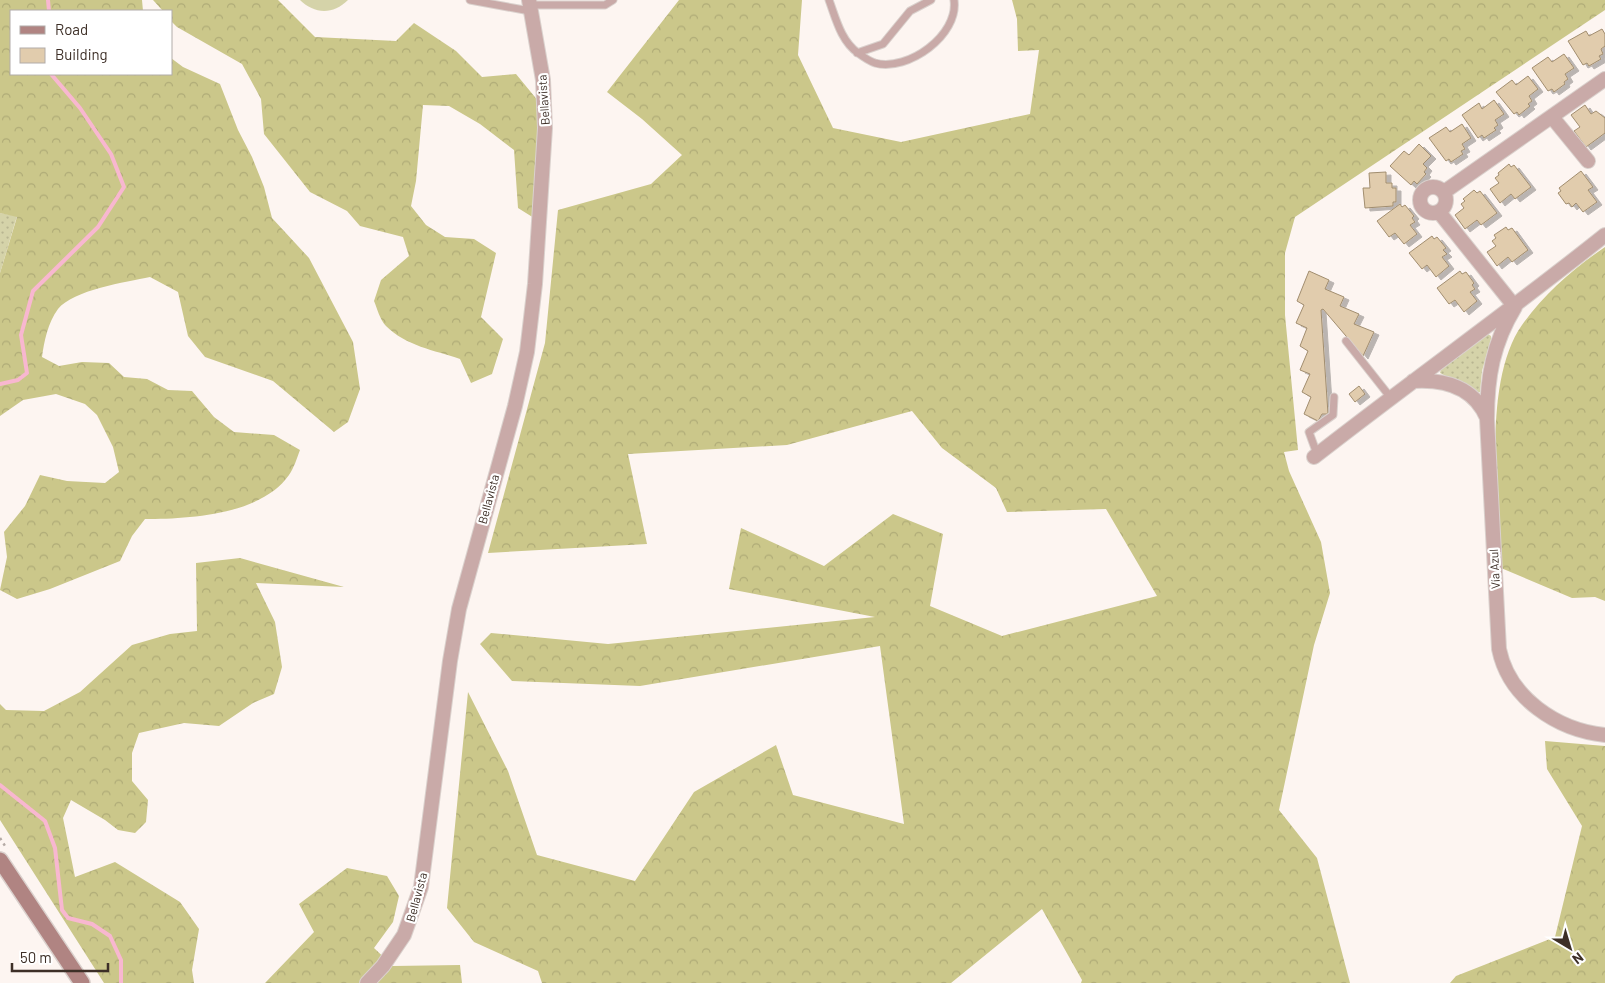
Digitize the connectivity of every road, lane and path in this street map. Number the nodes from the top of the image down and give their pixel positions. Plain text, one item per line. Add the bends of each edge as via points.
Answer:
1 (470, 0) edge
2 (613, 0) edge
3 (829, 0) edge
4 (931, 0) edge
5 (954, 0) edge
6 (530, 5) edge
7 (856, 53) junction
8 (1605, 79) edge
9 (1552, 117) junction
10 (1588, 161) dead end
11 (1444, 192) junction
12 (1439, 212) junction
13 (1605, 235) edge
14 (1515, 307) junction
15 (1346, 341) dead end
16 (1413, 381) junction
17 (1334, 397) dead end
18 (1390, 398) junction
19 (1487, 419) junction
20 (1316, 455) joint
21 (1605, 735) edge
22 (0, 860) edge
23 (82, 983) edge
24 (367, 983) edge

1 - 6 lane
2 - 6 lane via 605,5
3 - 7 lane via 843,37
4 - 7 lane via 910,11 883,44
5 - 7 lane via 956,11 940,40 921,52 900,63 875,63
6 - 24 street, Bellavista via 543,80 545,128 535,284 527,352 459,609 421,887 404,935
8 - 9 street
9 - 10 street
9 - 11 street
11 - 12 street via 1445,206
11 - 12 street via 1429,188 1420,200 1428,212
12 - 14 street
13 - 14 street, Vía Azul
14 - 16 street, Vía Azul
14 - 19 street, Vía Azul via 1494,352 1488,385
15 - 18 lane
16 - 18 street, Vía Azul
16 - 19 street via 1438,381 1455,386 1473,398
17 - 20 lane via 1333,415 1309,432
18 - 20 street, Vía Azul
19 - 21 street, Vía Azul via 1499,649 1509,677 1526,698 1550,717 1572,728
22 - 23 main road

